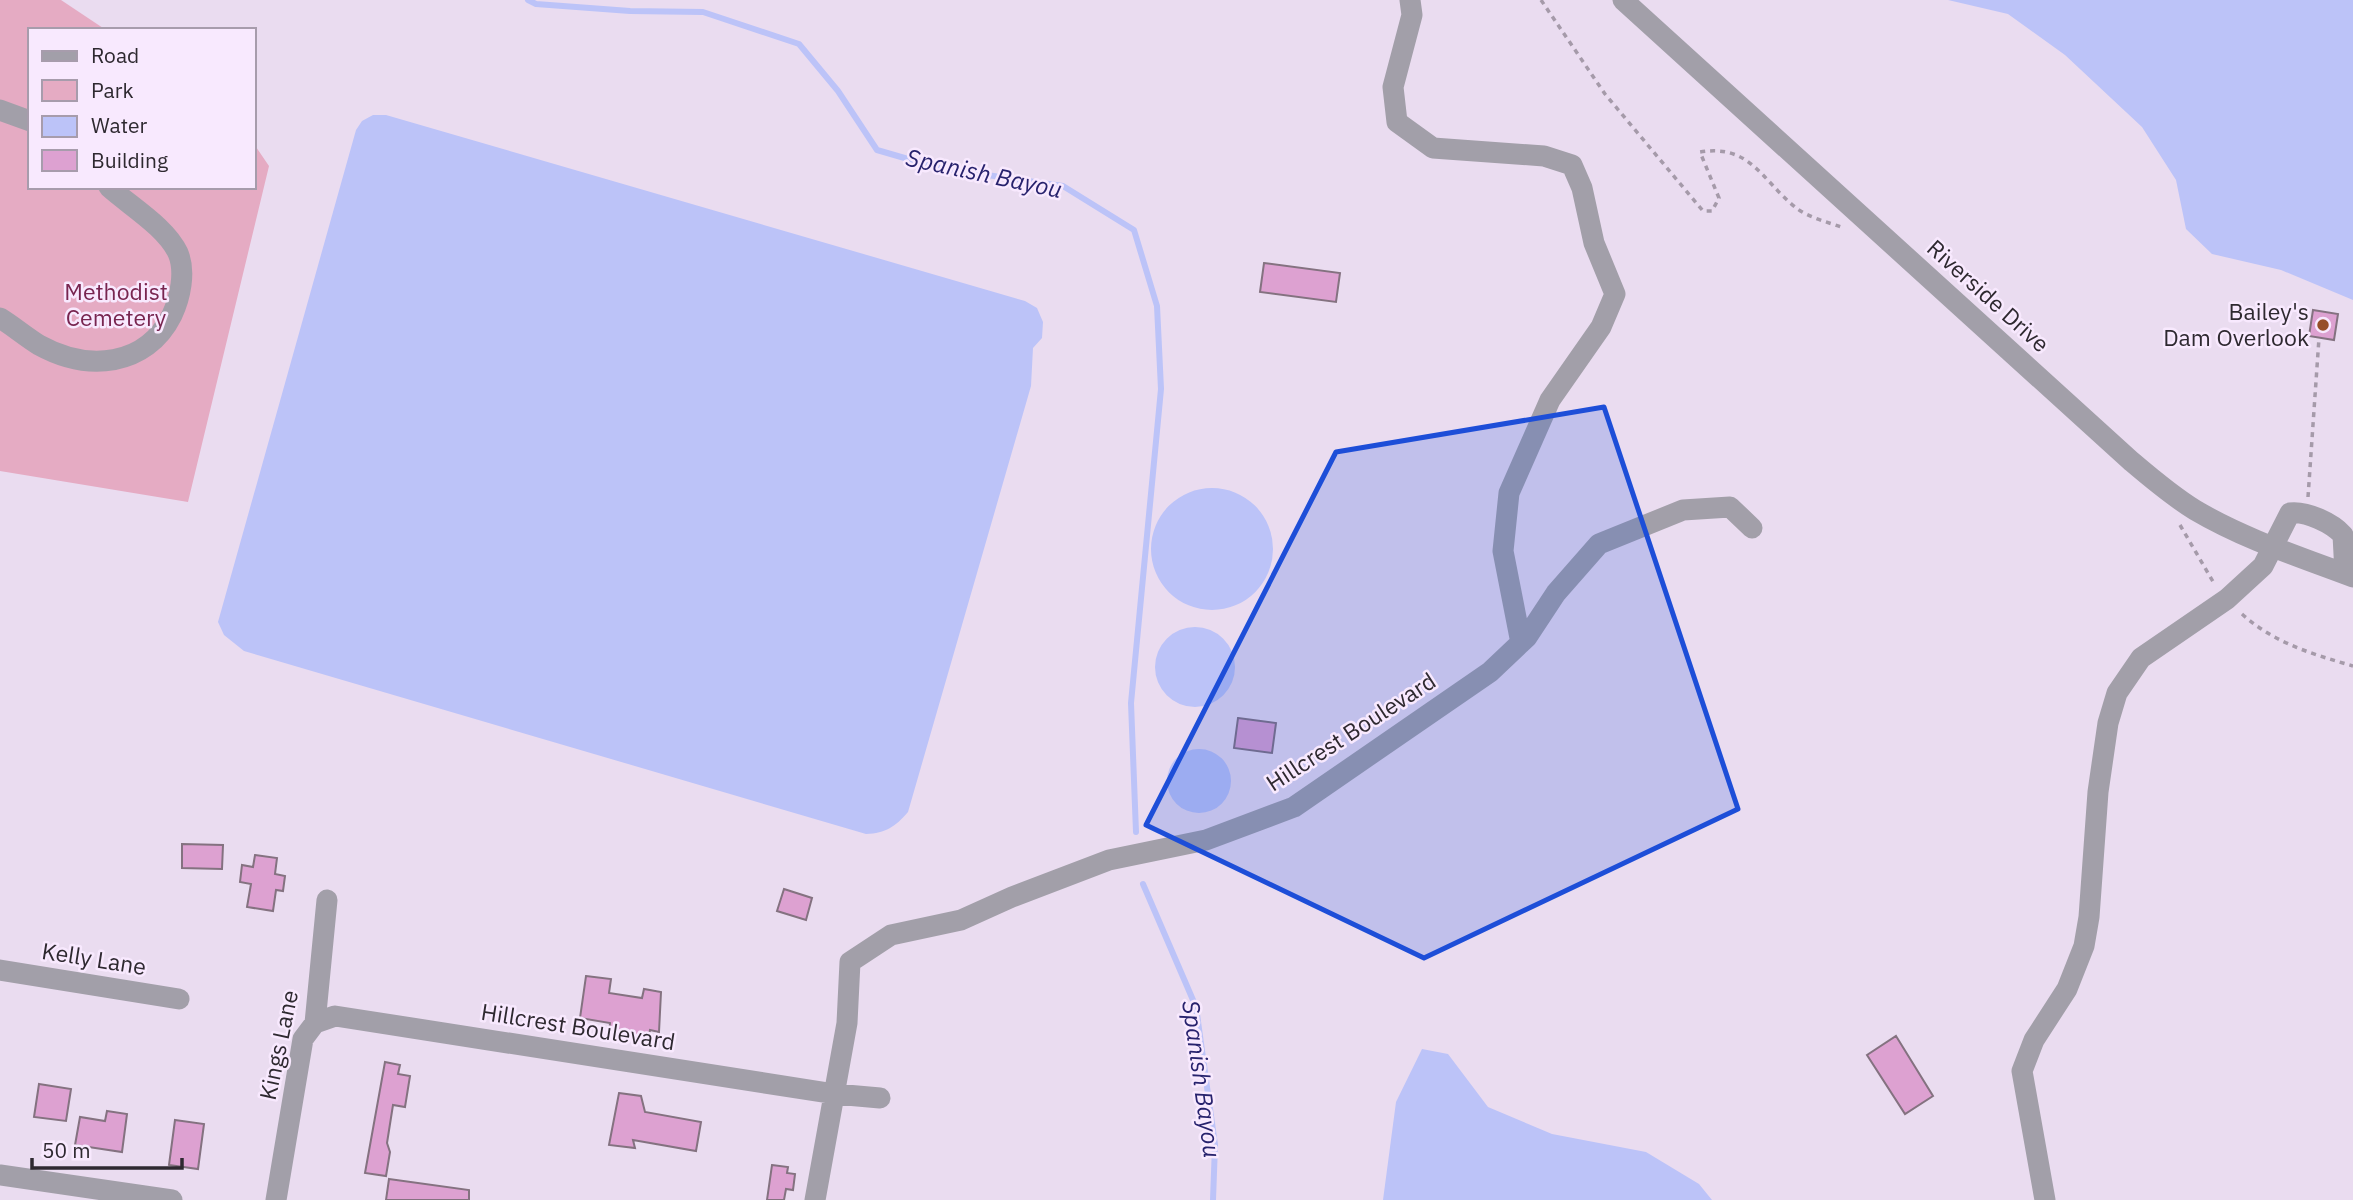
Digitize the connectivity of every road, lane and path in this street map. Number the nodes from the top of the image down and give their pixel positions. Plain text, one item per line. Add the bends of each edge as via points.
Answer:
1 (1410, 0) edge
2 (1541, 0) edge
3 (1623, 0) edge
4 (0, 110) edge
5 (28, 120) edge
6 (111, 189) edge
7 (1846, 229) dead end
8 (0, 318) edge
9 (2319, 338) dead end
10 (2307, 509) dead end
11 (2176, 521) dead end
12 (1752, 528) dead end
13 (2274, 547) junction
14 (2349, 575) edge
15 (2227, 599) junction
16 (1521, 643) junction
17 (2353, 666) edge
18 (327, 900) dead end
19 (0, 970) edge
20 (179, 999) dead end
21 (315, 1023) junction
22 (835, 1094) junction
23 (880, 1098) dead end
24 (0, 1175) edge
25 (172, 1200) edge
26 (276, 1200) edge
27 (815, 1200) edge
28 (2045, 1200) edge

1 - 16 street via 1412,15 1393,87 1397,122 1433,148 1544,156 1572,165 1594,243 1615,294 1601,327 1550,400 1509,493 1503,551
2 - 7 path via 1605,94 1703,211 1712,211 1719,198 1700,152 1720,148 1747,160 1797,208
3 - 13 street, Riverside Drive via 2131,461 2195,510
4 - 5 street
6 - 8 street via 167,236 178,254 182,274 177,304 163,334 133,356 73,358 40,346
9 - 10 path
11 - 15 path
12 - 16 street, Hillcrest Boulevard via 1730,507 1683,510 1599,544
13 - 14 street, Riverside Drive
13 - 14 street via 2285,519 2298,512 2336,527 2343,535
13 - 15 street via 2263,566
15 - 17 path via 2258,629 2285,644
15 - 28 street via 2141,658 2117,693 2098,792 2084,946 2067,989 2034,1040 2022,1071
16 - 22 street, Hillcrest Boulevard via 1490,672 1294,807 1206,840 1109,860 961,920 891,935 850,962 847,1023
18 - 21 street, Kings Lane
19 - 20 street, Kelly Lane
21 - 22 street, Hillcrest Boulevard via 335,1016
21 - 26 street, Kings Lane via 303,1039
22 - 23 street, Hillcrest Boulevard
22 - 27 street
24 - 25 street

